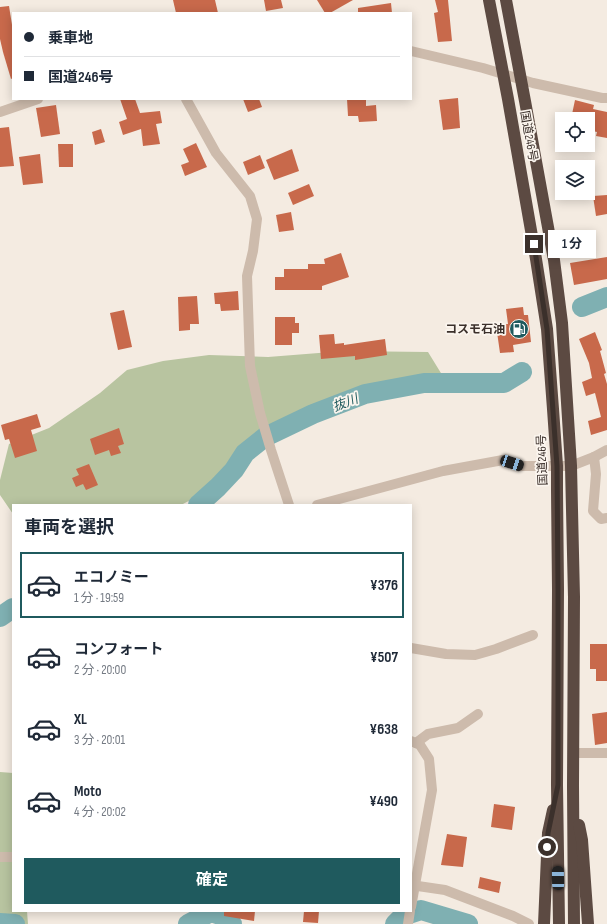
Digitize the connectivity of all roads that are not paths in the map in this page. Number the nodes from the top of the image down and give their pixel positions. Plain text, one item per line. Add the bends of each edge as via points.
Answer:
1 (489, 0) edge
2 (506, 0) edge
3 (412, 51) edge
4 (503, 74) junction
5 (521, 79) junction
6 (607, 98) edge
7 (35, 100) edge
8 (187, 100) edge
9 (0, 112) edge
10 (607, 450) edge
11 (594, 457) junction
12 (557, 466) junction
13 (571, 466) junction
14 (289, 504) edge
15 (321, 504) edge
16 (607, 518) edge
17 (533, 635) dead end
18 (412, 648) edge
19 (478, 714) dead end
20 (413, 742) edge
21 (607, 753) edge
22 (574, 754) junction
23 (558, 785) junction
24 (573, 786) junction
25 (0, 857) edge
26 (12, 857) edge
27 (413, 885) edge
28 (412, 904) edge
29 (544, 922) edge
30 (529, 924) edge
31 (559, 924) edge
32 (574, 924) edge
33 (588, 924) edge

1 - 4 highway, 国道246号
2 - 5 highway, 国道246号
3 - 4 street
4 - 5 street
4 - 12 highway, 国道246号 via 547,329
5 - 6 street
5 - 13 highway, 国道246号 via 554,260 562,323
7 - 9 street
8 - 14 street via 216,153 250,196 257,219 247,276 250,366 260,413
10 - 11 street
11 - 13 street
11 - 16 street via 596,474 593,511 600,519
12 - 13 street
12 - 15 street via 521,466 503,460 443,470
12 - 23 highway, 国道246号
13 - 22 highway, 国道246号
17 - 18 street via 475,655 446,654
19 - 20 street via 458,728 428,734
20 - 27 street via 420,745 429,759 432,790
21 - 22 street
22 - 24 highway, 国道246号
23 - 29 highway via 548,833
23 - 31 highway, 国道246号
24 - 32 highway, 国道246号
24 - 33 highway via 582,840
25 - 26 street
27 - 28 street
27 - 30 street via 445,890

